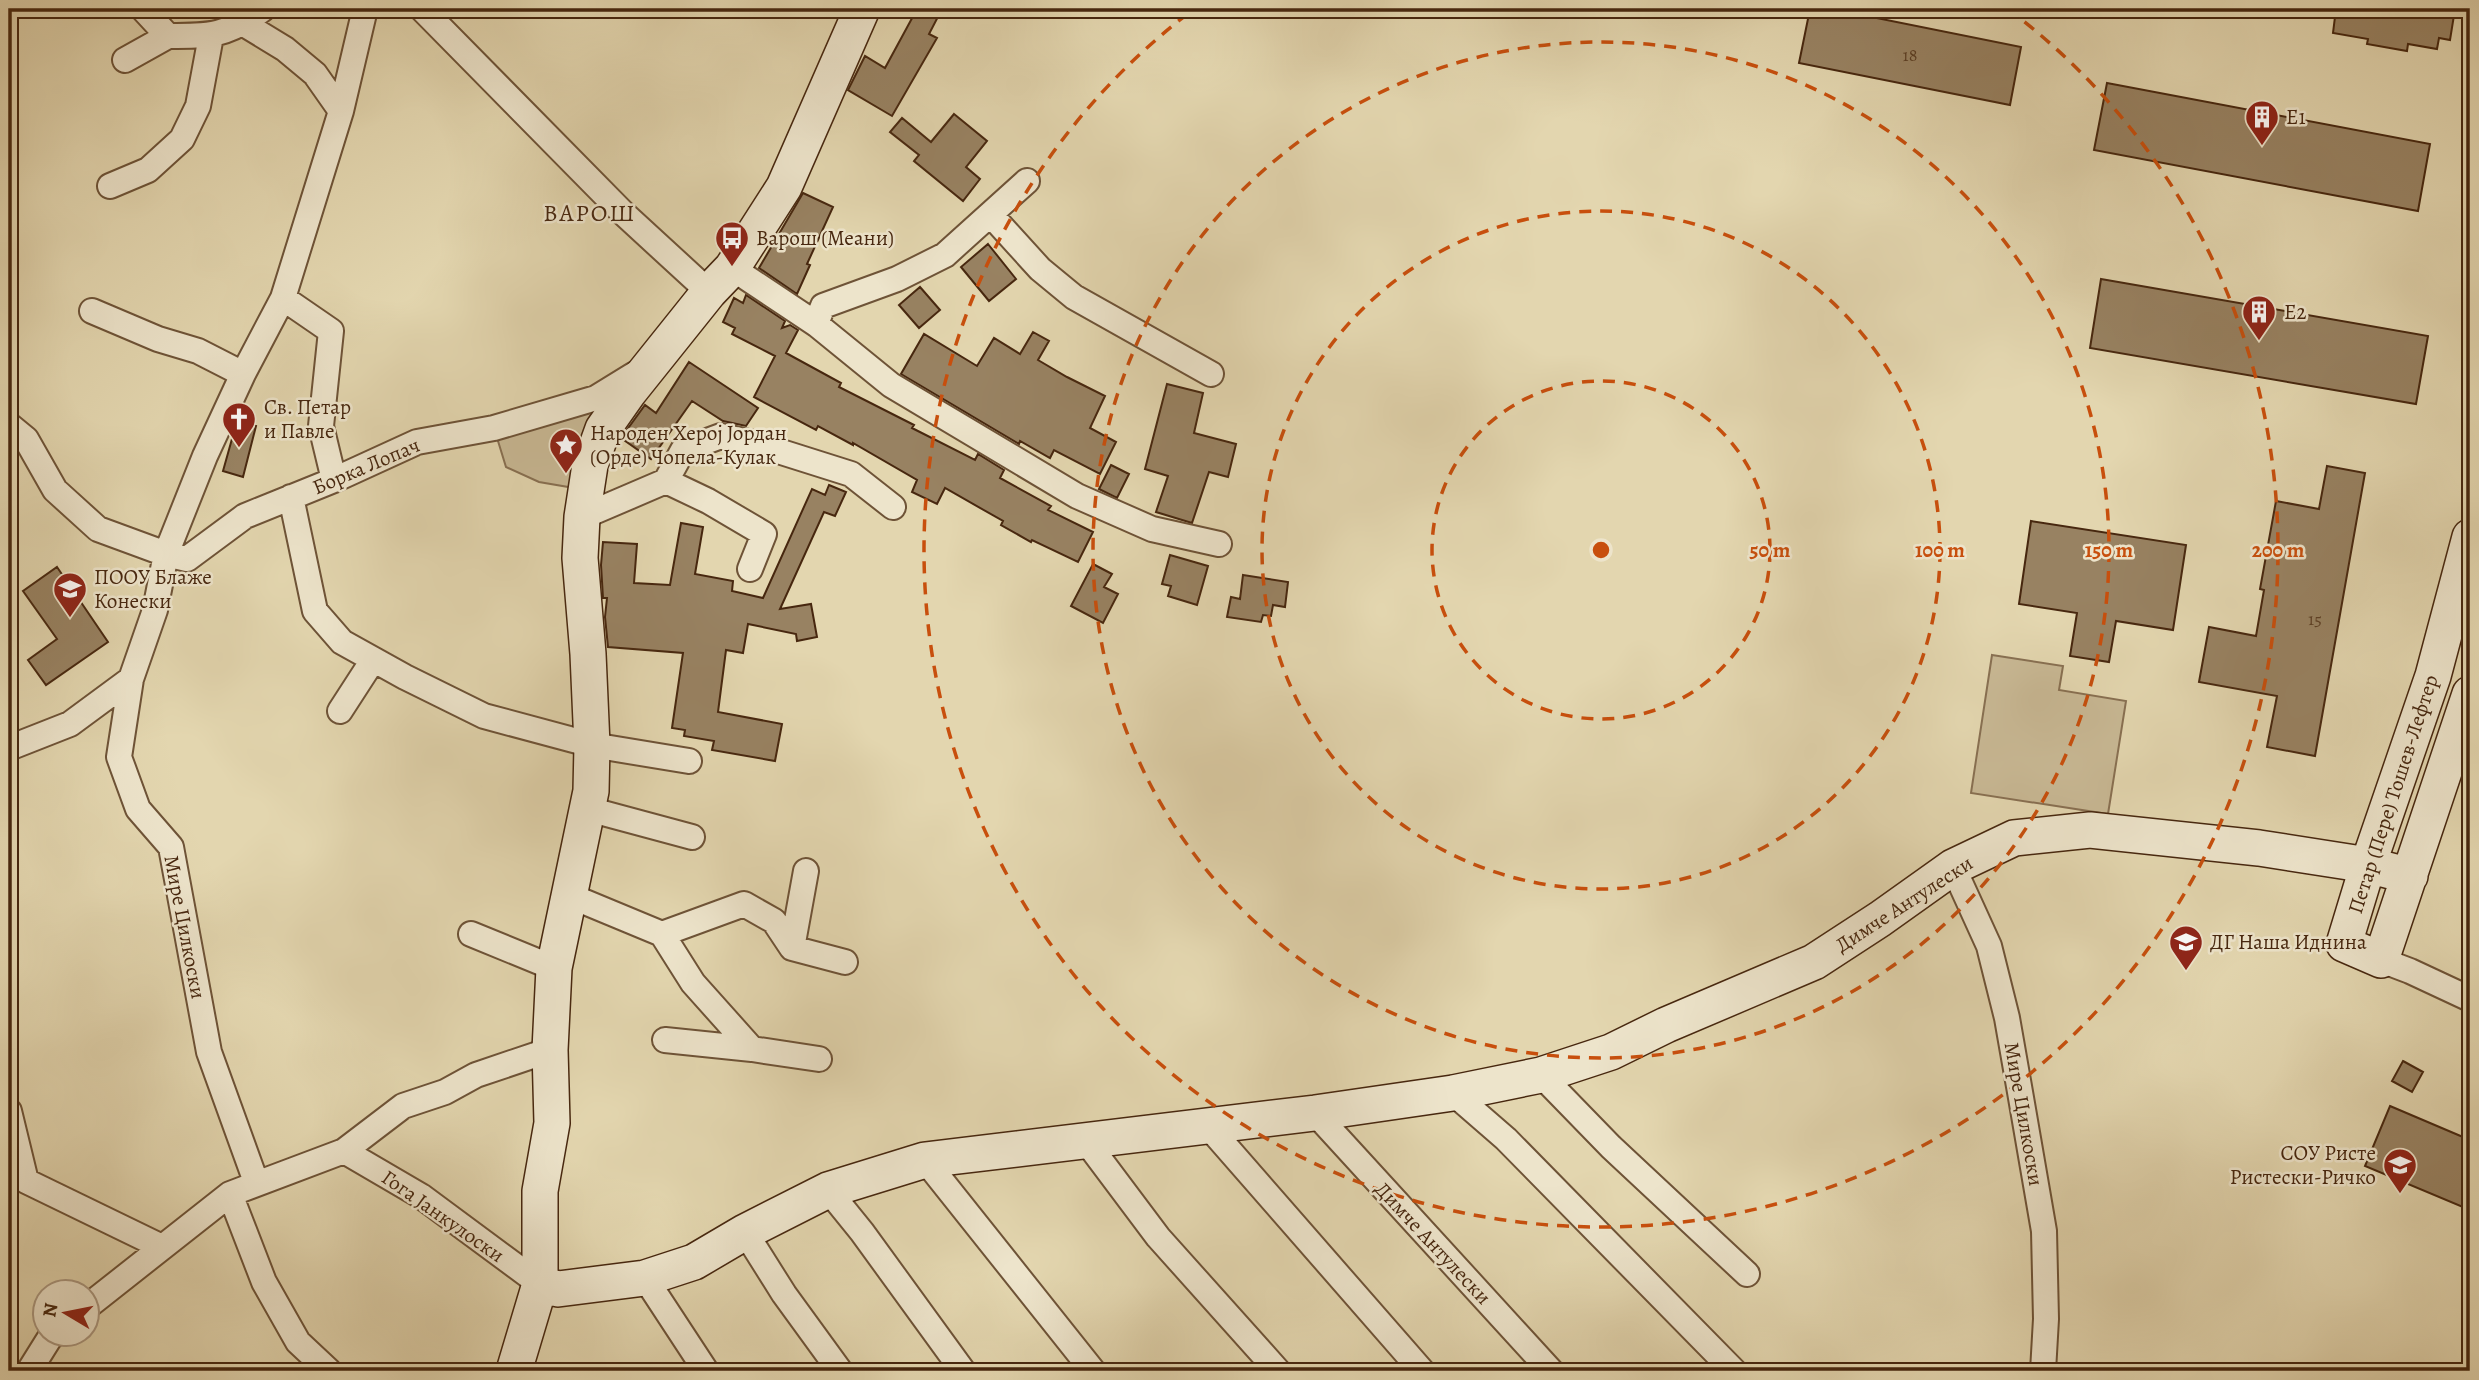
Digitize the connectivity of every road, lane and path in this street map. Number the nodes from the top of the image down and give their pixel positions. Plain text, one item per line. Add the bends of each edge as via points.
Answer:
1 (143, 9) edge
2 (263, 9) edge
3 (365, 9) edge
4 (422, 9) edge
5 (862, 9) edge
6 (244, 24) junction
7 (168, 36) junction
8 (211, 36) junction
9 (125, 60) dead end
10 (341, 111) junction
11 (1027, 181) dead end
12 (110, 186) dead end
13 (991, 215) junction
14 (721, 280) junction
15 (283, 298) junction
16 (93, 312) dead end
17 (816, 324) junction
18 (653, 363) junction
19 (243, 374) junction
20 (1212, 374) dead end
21 (9, 425) edge
22 (334, 480) junction
23 (666, 481) junction
24 (291, 497) junction
25 (894, 507) dead end
26 (582, 517) junction
27 (2470, 537) edge
28 (1219, 544) dead end
29 (166, 554) junction
30 (750, 569) dead end
31 (373, 660) junction
32 (131, 679) junction
33 (2470, 694) edge
34 (340, 711) dead end
35 (592, 745) junction
36 (9, 748) edge
37 (689, 761) dead end
38 (588, 809) junction
39 (692, 836) dead end
40 (2368, 865) junction
41 (1953, 867) junction
42 (806, 871) dead end
43 (2410, 876) junction
44 (568, 895) junction
45 (471, 934) dead end
46 (662, 934) junction
47 (792, 948) junction
48 (2381, 960) junction
49 (845, 962) dead end
50 (554, 968) junction
51 (2470, 999) edge
52 (665, 1040) dead end
53 (752, 1049) junction
54 (550, 1050) junction
55 (819, 1059) dead end
56 (1541, 1075) junction
57 (1453, 1093) junction
58 (9, 1111) edge
59 (1315, 1113) junction
60 (1208, 1126) junction
61 (1086, 1141) junction
62 (344, 1151) junction
63 (925, 1160) junction
64 (18, 1180) edge
65 (256, 1182) junction
66 (828, 1190) junction
67 (229, 1194) junction
68 (745, 1232) junction
69 (162, 1247) junction
70 (1747, 1274) dead end
71 (645, 1278) junction
72 (540, 1284) junction
73 (102, 1295) edge
74 (43, 1348) edge
75 (29, 1371) edge
76 (329, 1371) edge
77 (514, 1371) edge
78 (706, 1371) edge
79 (840, 1371) edge
80 (963, 1371) edge
81 (1093, 1371) edge
82 (1278, 1371) edge
83 (1422, 1371) edge
84 (1551, 1371) edge
85 (1734, 1371) edge
86 (2043, 1371) edge

1 - 7 street
2 - 6 street
3 - 10 street
4 - 14 street via 622,212
5 - 14 street via 784,187
6 - 8 street
6 - 10 street via 315,74
7 - 8 street
7 - 9 street
8 - 12 street via 198,106 182,139 148,170
10 - 15 street
11 - 13 street
13 - 17 street via 945,256 823,306
13 - 20 street via 1040,269 1074,297
14 - 17 street
14 - 18 street
15 - 19 street
15 - 22 street via 331,331 321,426
16 - 19 street via 198,351
17 - 28 street via 891,385 1077,496 1152,529
18 - 22 street, Борка Лопач via 596,398 494,428 417,442
18 - 26 street via 603,429 590,465
19 - 29 street
21 - 29 street, Борка Лопач via 26,439 55,490 98,529
22 - 24 street, Борка Лопач
23 - 25 street via 683,450 721,436 851,474
23 - 26 street
23 - 30 street via 764,534
24 - 29 street, Борка Лопач via 246,516 187,559
24 - 31 street via 315,611 342,642
26 - 35 street via 580,558
27 - 40 street, Петар (Пере) Тошев-Лефтер via 2433,676
29 - 32 street via 155,610
31 - 34 street
31 - 35 street via 484,716
32 - 36 street via 71,724
32 - 65 street, Мире Цилкоски via 118,757 138,810 171,847 209,1052
33 - 43 street, Петар (Пере) Тошев-Лефтер
35 - 37 street
35 - 38 street
38 - 39 street
38 - 44 street
40 - 41 street, Димче Антулески via 2090,830 2014,838
40 - 43 street, Димче Антулески
40 - 48 street, Петар (Пере) Тошев-Лефтер via 2344,944
41 - 56 street, Димче Антулески via 1814,962 1611,1052
41 - 86 street, Мире Цилкоски via 1989,946 2007,1018 2044,1231
42 - 47 street
43 - 48 street, Петар (Пере) Тошев-Лефтер
44 - 46 street
44 - 50 street
45 - 50 street
46 - 47 street via 744,904 774,921
46 - 53 street via 693,983
47 - 49 street
48 - 51 street
50 - 54 street
52 - 53 street
53 - 55 street
54 - 62 street via 403,1106
54 - 72 street via 552,1123 540,1191
56 - 57 street, Димче Антулески
56 - 70 street
57 - 59 street, Димче Антулески
57 - 85 street via 1506,1139
58 - 64 street
59 - 60 street, Димче Антулески
59 - 84 street, Димче Антулески
60 - 61 street, Димче Антулески
60 - 83 street
61 - 63 street, Димче Антулески
61 - 82 street via 1158,1237
62 - 65 street
62 - 72 street, Гога Јанкулоски via 421,1196
63 - 66 street, Димче Антулески
63 - 81 street
64 - 69 street
65 - 67 street
66 - 68 street, Димче Антулески
66 - 80 street
67 - 69 street
67 - 76 street via 264,1282 298,1342
68 - 71 street, Димче Антулески via 694,1262
68 - 79 street
69 - 73 street
71 - 72 street, Димче Антулески via 558,1289
71 - 78 street
72 - 77 street
74 - 75 street

